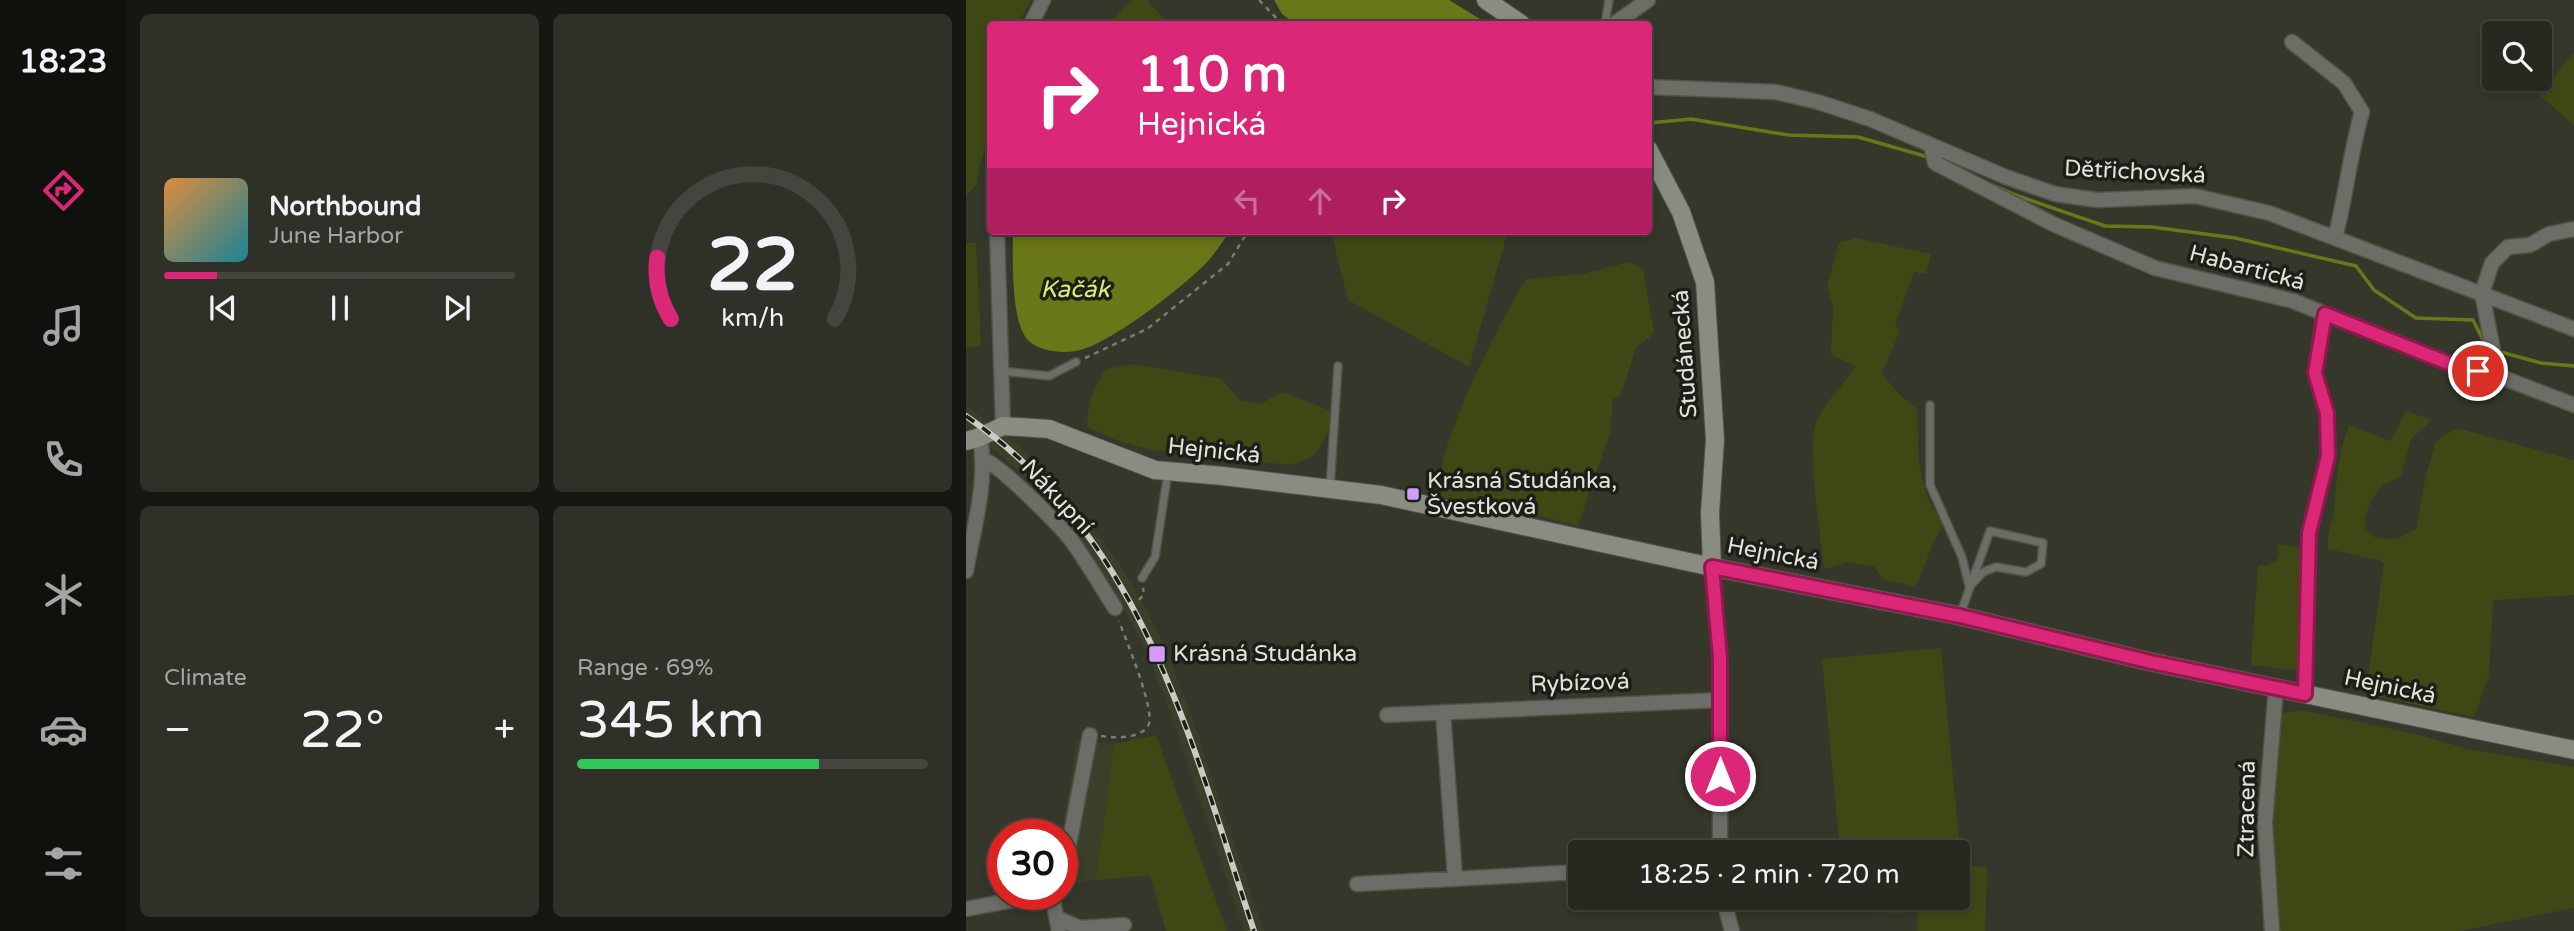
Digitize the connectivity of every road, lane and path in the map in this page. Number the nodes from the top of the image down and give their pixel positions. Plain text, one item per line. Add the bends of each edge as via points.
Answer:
1 (1043, 0) edge
2 (1259, 0) edge
3 (1486, 0) edge
4 (1609, 0) edge
5 (1648, 0) edge
6 (1032, 21) edge
7 (1279, 21) edge
8 (1517, 21) edge
9 (1606, 21) edge
10 (1618, 21) edge
11 (2292, 42) dead end
12 (1652, 87) edge
13 (1931, 145) junction
14 (1652, 157) edge
15 (2574, 229) edge
16 (997, 235) edge
17 (1246, 235) edge
18 (2335, 237) junction
19 (2482, 293) junction
20 (2325, 314) junction
21 (2574, 329) edge
22 (1076, 362) joint
23 (1338, 366) dead end
24 (1001, 371) junction
25 (2498, 376) junction
26 (1930, 405) dead end
27 (2574, 405) edge
28 (1003, 426) junction
29 (973, 439) edge
30 (984, 460) junction
31 (1168, 471) junction
32 (1330, 489) junction
33 (1712, 567) junction
34 (966, 570) edge
35 (1142, 578) joint
36 (1969, 587) junction
37 (1139, 600) dead end
38 (1115, 608) joint
39 (1960, 616) junction
40 (2276, 688) junction
41 (2305, 694) junction
42 (1720, 700) junction
43 (1443, 712) junction
44 (1387, 715) dead end
45 (1090, 735) joint
46 (2574, 750) edge
47 (1074, 819) edge
48 (1720, 840) edge
49 (1568, 873) edge
50 (1455, 878) junction
51 (1357, 884) dead end
52 (987, 905) edge
53 (966, 909) edge
54 (1726, 910) edge
55 (1058, 925) edge
56 (1124, 925) dead end
57 (1732, 931) edge
58 (2272, 931) edge

1 - 6 street
2 - 7 path
3 - 8 main road
4 - 9 lane
5 - 10 street
11 - 18 street via 2344,83 2362,112
12 - 13 street, Dětřichovská via 1776,92 1870,119
13 - 18 street, Dětřichovská via 2055,194 2097,200 2195,196 2269,213
13 - 20 street, Habartická via 1935,163 2053,224 2155,268
14 - 33 main road, Studánecká via 1681,212 1705,282 1715,440
15 - 19 street via 2549,234 2530,245 2508,247 2492,263
16 - 24 street
17 - 22 path via 1228,264 1147,329
18 - 19 street, Dětřichovská
19 - 21 street, Dětřichovská
19 - 25 street
20 - 25 street, Habartická via 2458,367
20 - 41 street via 2315,373 2327,413 2328,456 2309,533
22 - 24 lane via 1049,376
23 - 32 lane
24 - 28 street
25 - 27 street, Habartická
26 - 36 lane via 1930,485 1962,557
28 - 29 main road, Hejnická
28 - 31 main road, Hejnická via 1049,429
29 - 30 street, Nákupní
30 - 34 street, Nákupní
30 - 38 street, Nákupní via 1013,481 1072,541
31 - 32 main road, Hejnická
31 - 35 lane via 1155,557
32 - 33 main road, Hejnická via 1381,495
33 - 39 main road, Hejnická
33 - 42 street
35 - 37 path via 1144,594
36 - 36 lane via 1983,572 1996,567 2026,572 2041,564 2043,543 1990,531
36 - 39 lane
38 - 45 path via 1151,720 1139,734
39 - 40 main road, Hejnická
40 - 41 main road, Hejnická
40 - 58 street, Ztracená via 2265,823
41 - 46 main road, Hejnická
42 - 43 street, Rybízová
42 - 48 street
43 - 44 street, Rybízová
43 - 50 street
45 - 47 street
49 - 50 street
50 - 51 street
52 - 53 street
54 - 57 street
55 - 56 street

